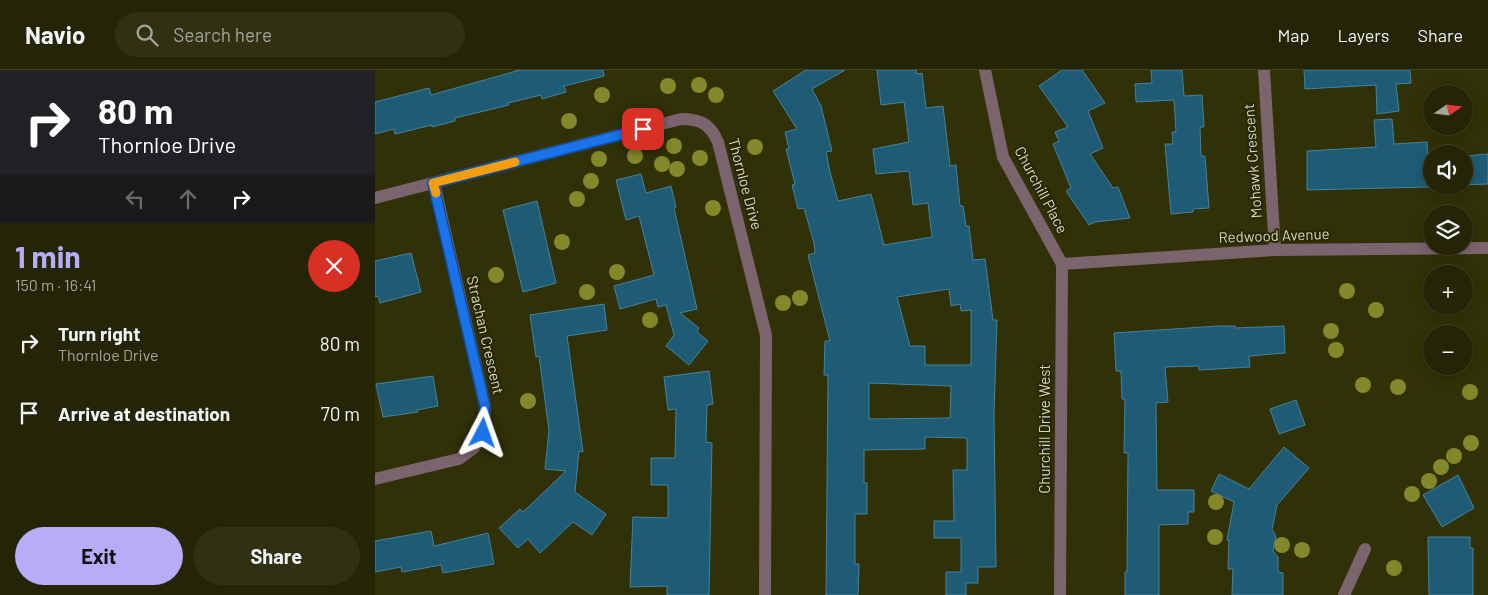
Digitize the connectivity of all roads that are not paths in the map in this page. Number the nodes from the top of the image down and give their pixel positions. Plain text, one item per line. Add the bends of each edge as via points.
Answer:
1 (985, 70) edge
2 (1264, 70) edge
3 (433, 183) junction
4 (375, 198) edge
5 (1488, 248) edge
6 (1275, 250) junction
7 (1062, 264) junction
8 (375, 479) edge
9 (1365, 550) dead end
10 (765, 595) edge
11 (1060, 595) edge
12 (1344, 595) edge

1 - 7 street, Churchill Place via 1003,157
2 - 6 street, Mohawk Crescent
3 - 4 street, Thornloe Drive
3 - 8 street, Strachan Crescent via 485,406 483,433 475,448 459,459
3 - 10 street, Thornloe Drive via 681,119 705,122 713,130 766,335
5 - 6 street, Redwood Avenue
6 - 7 street, Redwood Avenue
7 - 11 street, Churchill Drive West
9 - 12 street

